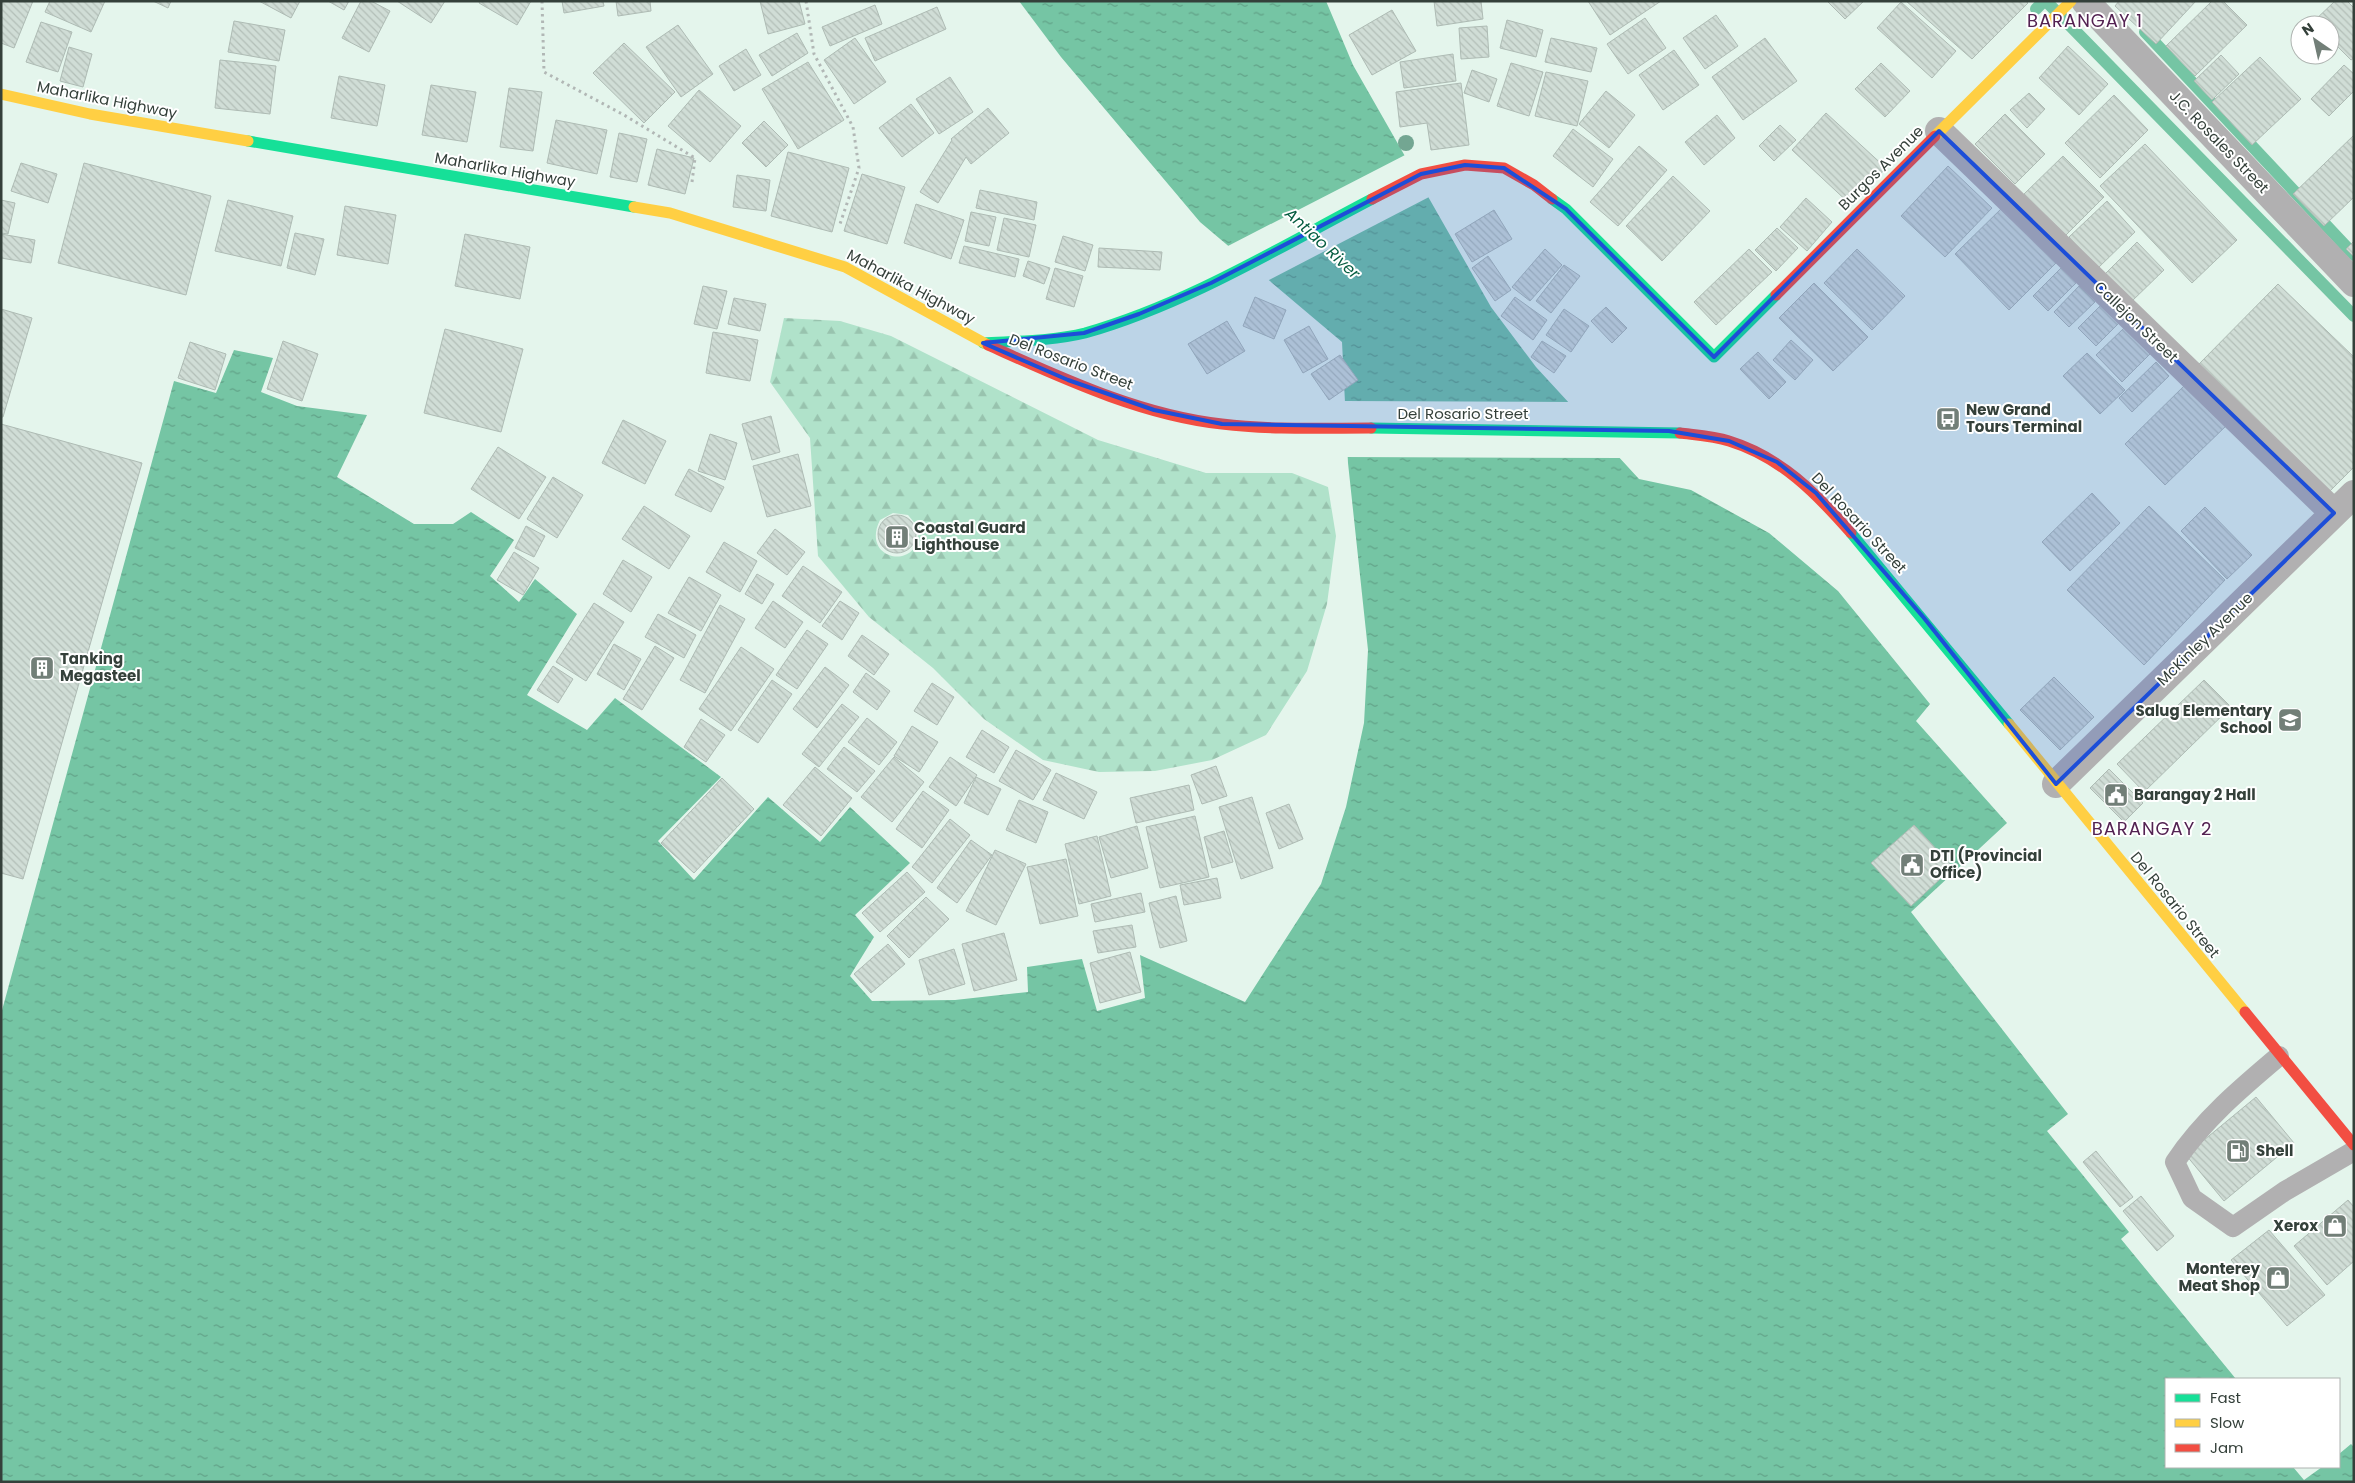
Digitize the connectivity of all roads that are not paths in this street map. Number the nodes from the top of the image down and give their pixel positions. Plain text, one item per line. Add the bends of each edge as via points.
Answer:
1 (2071, 1) edge
2 (2085, 1) edge
3 (1, 94) edge
4 (1939, 132) junction
5 (2354, 284) edge
6 (982, 343) junction
7 (2354, 494) edge
8 (2334, 513) junction
9 (2056, 784) junction
10 (2279, 1056) junction
11 (2354, 1145) edge
12 (2354, 1151) edge

1 - 4 main road, Burgos Avenue
2 - 5 street, J.C. Rosales Street
3 - 6 main road, Maharlika Highway via 90,114 670,213 845,267
4 - 6 main road, Burgos Avenue via 1714,357 1566,209 1504,168 1465,165 1421,174 1211,283 1139,314 1084,332
4 - 8 street, Callejon Street
6 - 9 main road, Del Rosario Street via 1068,380 1154,410 1222,424 1669,431 1729,442 1777,462 1816,494 1924,618
7 - 8 street, McKinley Avenue
8 - 9 street, McKinley Avenue
9 - 10 main road, Del Rosario Street
10 - 11 main road, Del Rosario Street
10 - 12 lane via 2193,1135 2175,1162 2192,1198 2233,1227 2285,1191

